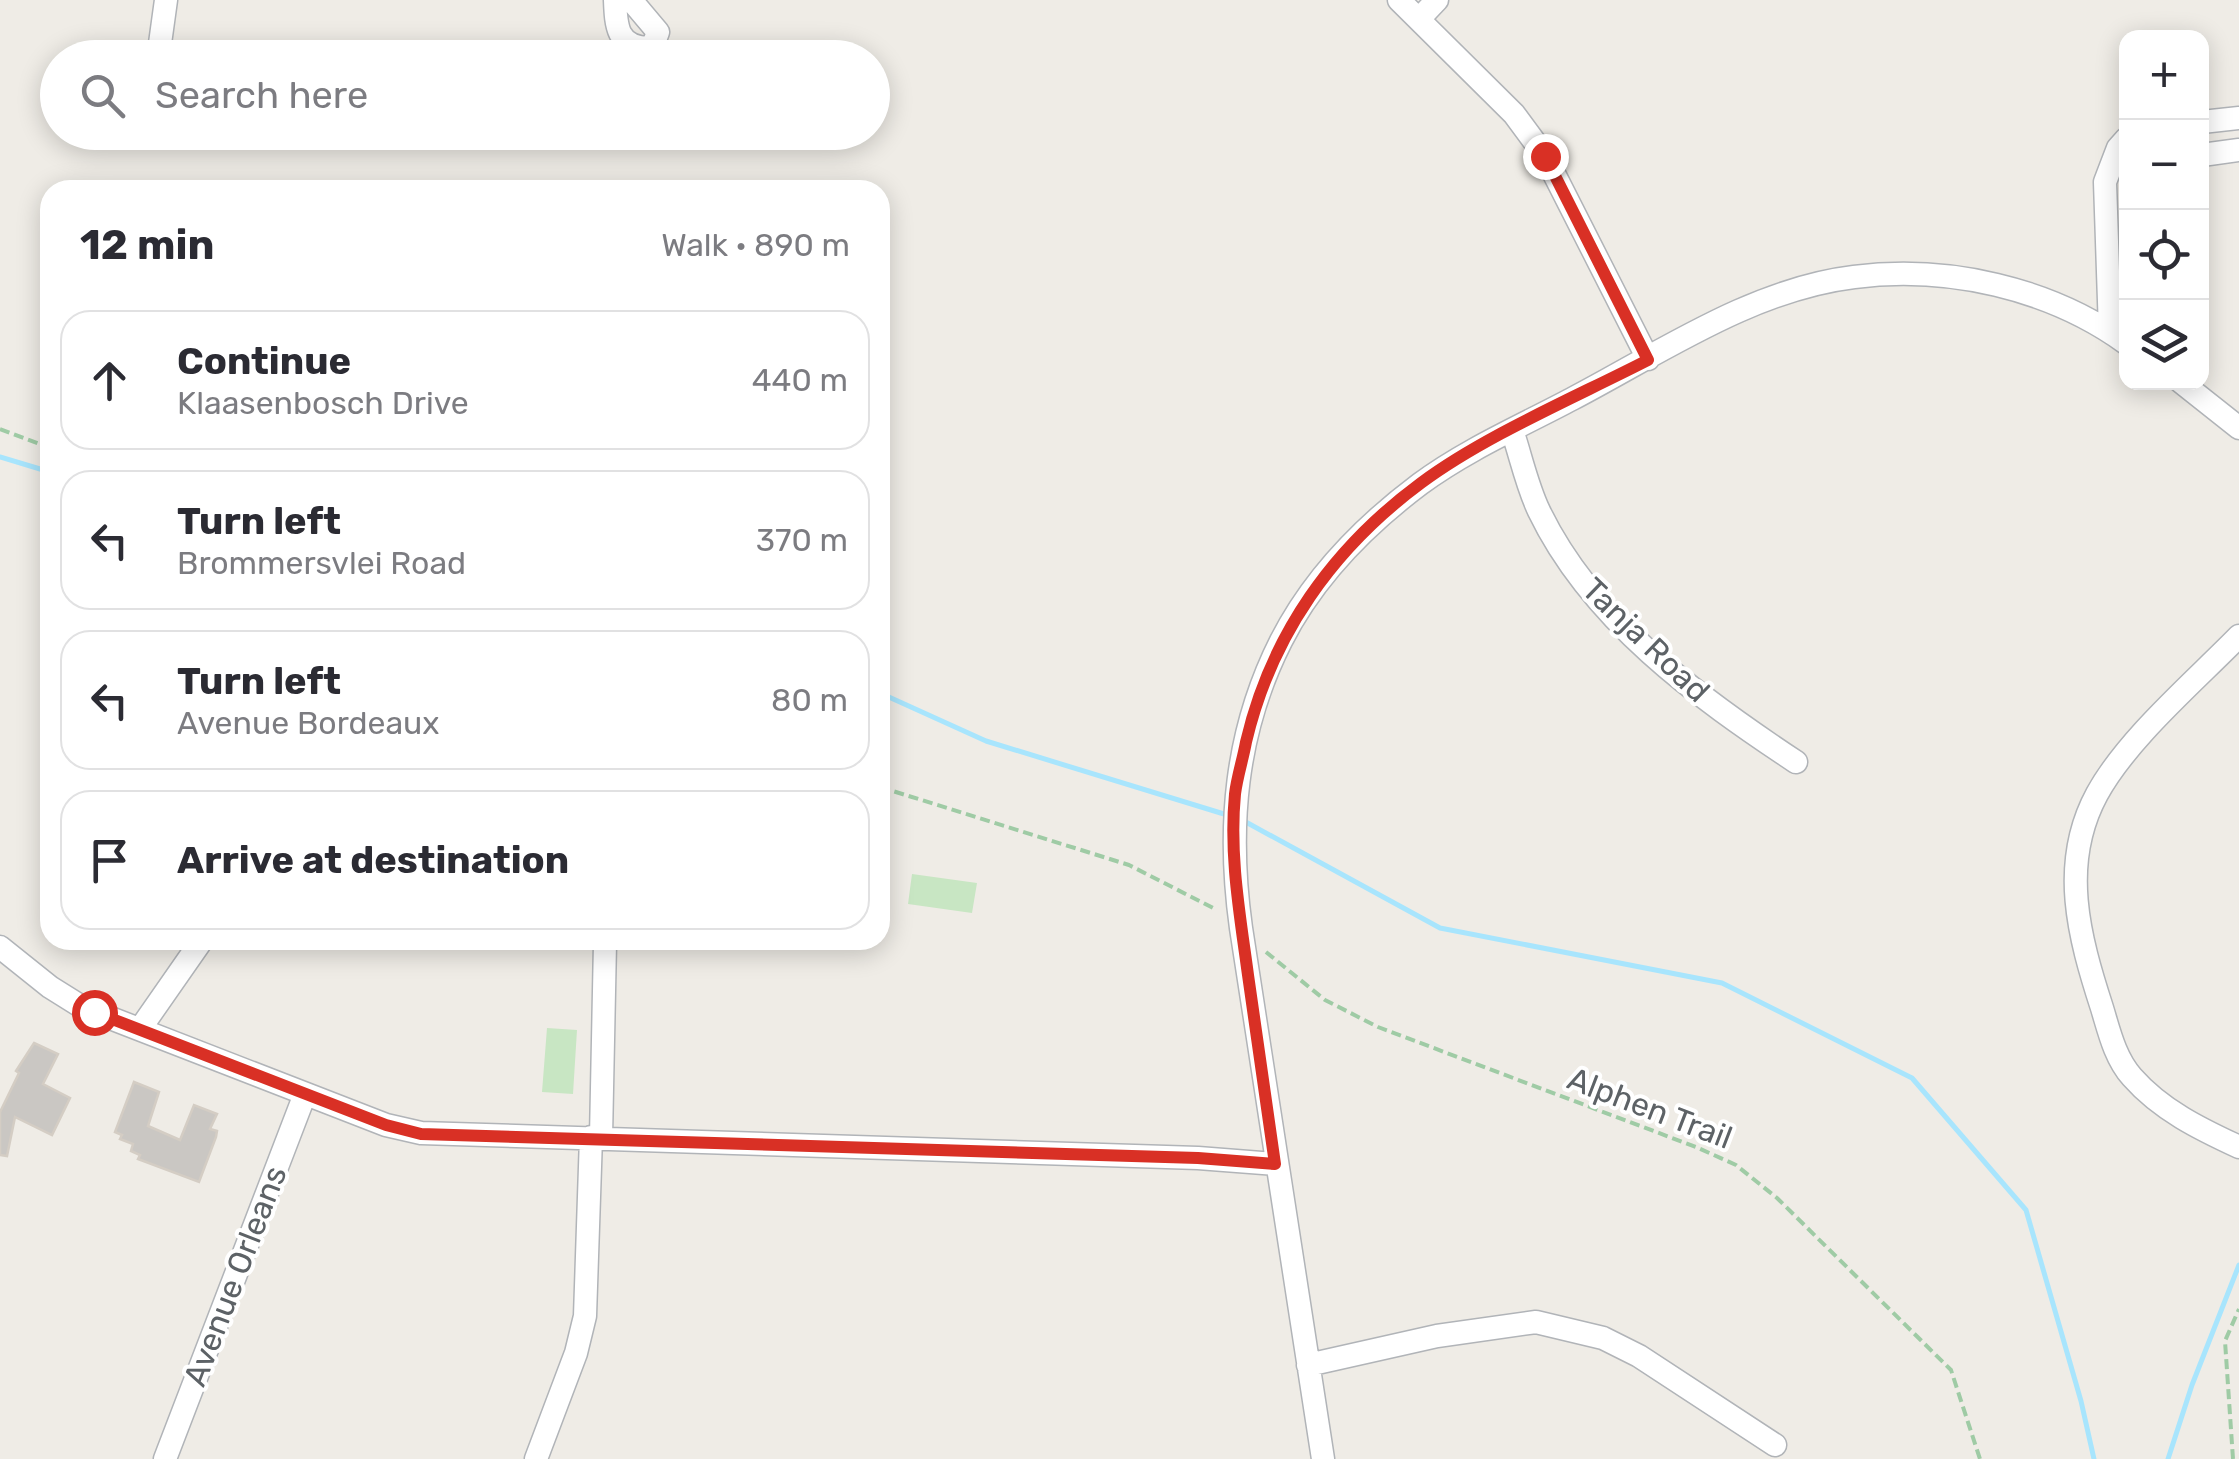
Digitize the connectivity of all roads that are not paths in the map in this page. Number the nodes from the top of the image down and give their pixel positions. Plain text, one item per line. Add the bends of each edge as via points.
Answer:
1 (166, 0) edge
2 (615, 0) edge
3 (631, 0) edge
4 (1399, 0) edge
5 (1438, 0) edge
6 (1419, 20) junction
7 (160, 40) edge
8 (623, 40) edge
9 (655, 40) edge
10 (2239, 118) edge
11 (2209, 121) edge
12 (2239, 150) edge
13 (2209, 155) edge
14 (2119, 168) edge
15 (2118, 337) edge
16 (1648, 360) junction
17 (2191, 390) edge
18 (2239, 428) edge
19 (1512, 430) junction
20 (2239, 636) edge
21 (1796, 762) dead end
22 (0, 948) edge
23 (195, 950) edge
24 (606, 950) edge
25 (140, 1029) junction
26 (305, 1094) junction
27 (596, 1137) junction
28 (2239, 1148) edge
29 (1275, 1164) junction
30 (1308, 1365) junction
31 (1775, 1445) dead end
32 (165, 1459) edge
33 (536, 1459) edge
34 (1323, 1459) edge

1 - 7 street
2 - 8 street
3 - 9 street via 658,32
4 - 6 street
5 - 6 street
6 - 16 street via 1514,114 1545,156
10 - 11 street
12 - 13 street
14 - 15 street via 2105,182
15 - 16 street via 2051,300 1913,273 1798,288
16 - 19 street
17 - 18 street
19 - 21 street, Tanja Road via 1538,510 1580,579 1722,713
19 - 29 street via 1422,482 1330,566 1281,642 1253,712 1235,791 1234,878
20 - 28 street via 2130,748 2096,794 2080,837 2074,882 2080,940 2114,1048 2130,1075 2169,1109
22 - 25 street via 68,1000
23 - 25 street
24 - 27 street
25 - 26 street
26 - 27 street via 421,1134
26 - 32 street, Avenue Orleans
27 - 29 street
27 - 33 street via 585,1316
29 - 30 street
30 - 31 street via 1536,1322 1603,1338 1639,1356
30 - 34 street

